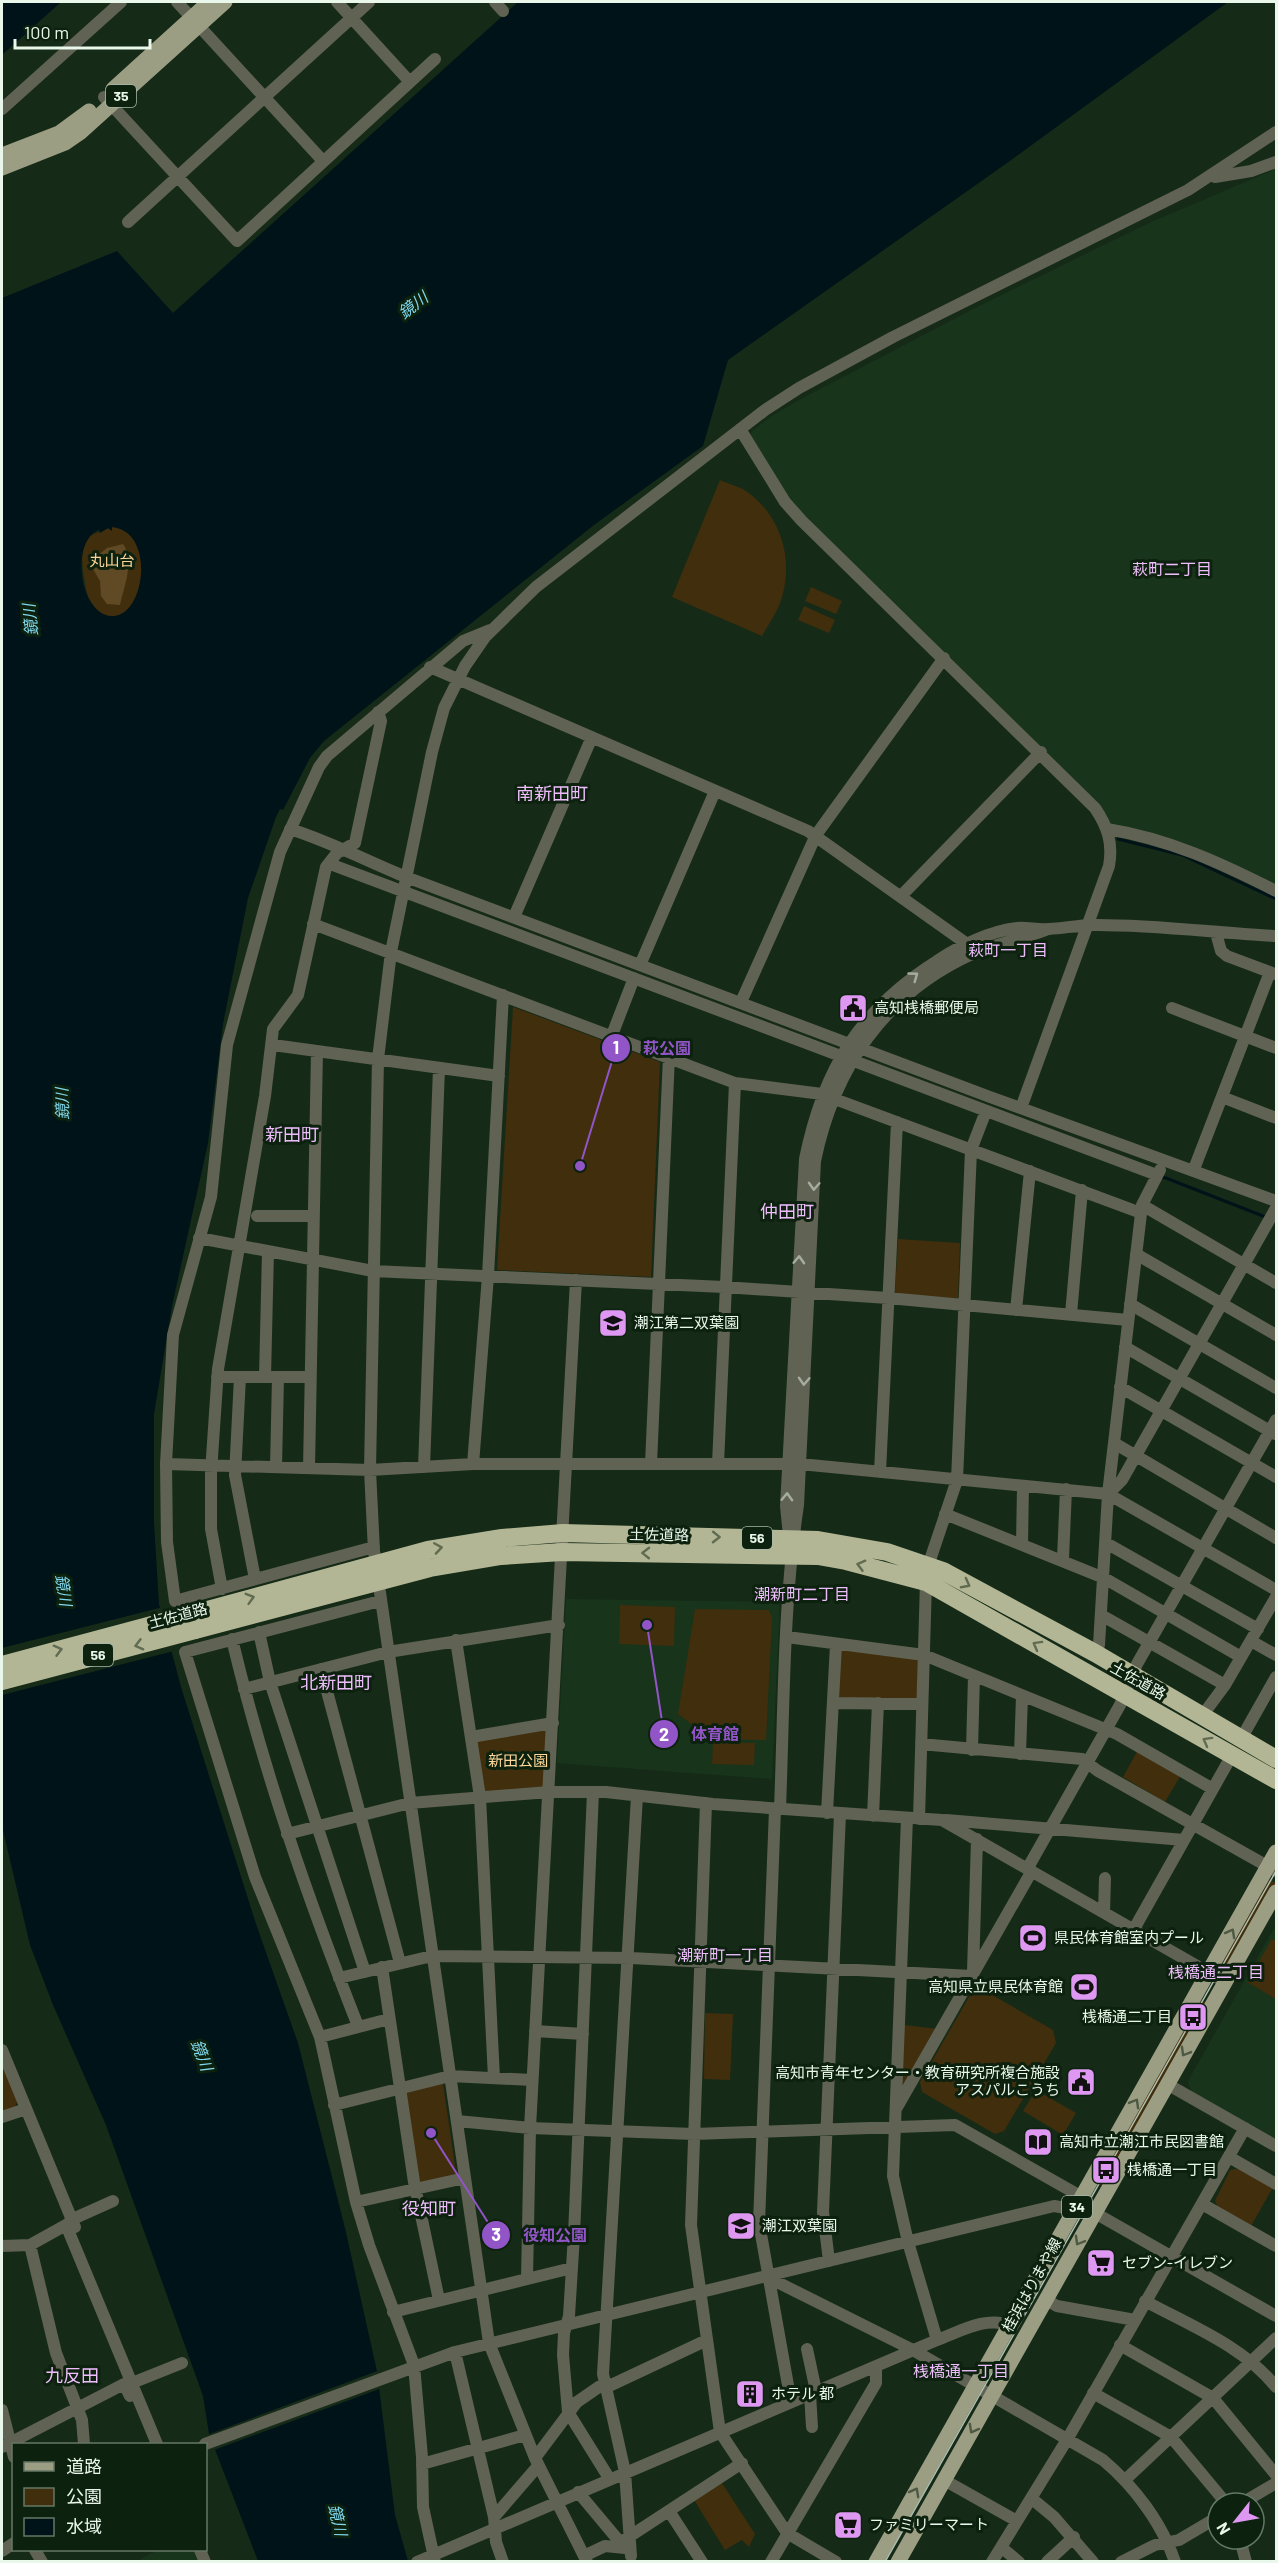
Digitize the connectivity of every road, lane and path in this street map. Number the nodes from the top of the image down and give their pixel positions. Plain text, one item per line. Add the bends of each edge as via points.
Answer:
1 (121, 2) edge
2 (177, 2) edge
3 (208, 2) edge
4 (225, 2) edge
5 (337, 2) edge
6 (369, 2) edge
7 (495, 2) edge
8 (503, 11) dead end
9 (351, 18) junction
10 (195, 21) junction
11 (435, 59) dead end
12 (410, 82) junction
13 (265, 97) junction
14 (108, 101) junction
15 (2, 109) edge
16 (1276, 132) edge
17 (2, 155) edge
18 (323, 161) junction
19 (1276, 162) edge
20 (2, 168) edge
21 (178, 177) junction
22 (1211, 177) junction
23 (128, 222) dead end
24 (740, 429) junction
25 (491, 630) junction
26 (944, 658) junction
27 (430, 667) junction
28 (458, 679) junction
29 (378, 712) junction
30 (592, 737) junction
31 (1041, 752) junction
32 (715, 791) junction
33 (290, 829) junction
34 (1107, 829) junction
35 (816, 835) junction
36 (346, 849) junction
37 (330, 864) junction
38 (406, 877) junction
39 (403, 891) junction
40 (1276, 891) edge
41 (901, 896) junction
42 (514, 917) junction
43 (313, 924) junction
44 (1089, 925) junction
45 (1216, 933) junction
46 (1276, 936) edge
47 (970, 949) junction
48 (391, 952) junction
49 (640, 965) junction
50 (1273, 973) edge
51 (634, 978) junction
52 (502, 995) junction
53 (741, 1002) junction
54 (1172, 1008) dead end
55 (612, 1035) junction
56 (1245, 1036) junction
57 (273, 1045) junction
58 (854, 1045) junction
59 (1276, 1048) edge
60 (316, 1052) junction
61 (669, 1056) junction
62 (846, 1058) junction
63 (378, 1059) junction
64 (439, 1068) junction
65 (499, 1076) junction
66 (735, 1083) junction
67 (827, 1096) junction
68 (1222, 1097) junction
69 (1021, 1108) junction
70 (986, 1111) junction
71 (1276, 1118) edge
72 (897, 1122) junction
73 (972, 1150) junction
74 (1164, 1160) junction
75 (1194, 1169) junction
76 (1030, 1171) junction
77 (1157, 1175) junction
78 (1082, 1190) junction
79 (1276, 1201) edge
80 (1276, 1208) edge
81 (1142, 1209) junction
82 (257, 1216) dead end
83 (313, 1216) junction
84 (199, 1238) junction
85 (239, 1246) junction
86 (268, 1251) junction
87 (1136, 1254) junction
88 (312, 1260) junction
89 (1244, 1264) junction
90 (373, 1271) junction
91 (432, 1273) junction
92 (488, 1276) junction
93 (576, 1280) junction
94 (1276, 1282) edge
95 (658, 1284) junction
96 (724, 1287) junction
97 (803, 1293) junction
98 (888, 1298) junction
99 (1130, 1304) junction
100 (1222, 1304) junction
101 (964, 1305) junction
102 (1016, 1310) junction
103 (1071, 1314) junction
104 (1128, 1320) junction
105 (1276, 1335) edge
106 (1199, 1343) junction
107 (1125, 1347) junction
108 (217, 1377) junction
109 (240, 1377) junction
110 (265, 1377) junction
111 (278, 1377) junction
112 (310, 1377) junction
113 (1179, 1378) junction
114 (1120, 1387) junction
115 (1276, 1388) edge
116 (1161, 1410) junction
117 (1274, 1428) edge
118 (1114, 1443) junction
119 (1136, 1456) junction
120 (1252, 1463) junction
121 (166, 1464) junction
122 (212, 1464) junction
123 (472, 1464) junction
124 (567, 1464) junction
125 (651, 1464) junction
126 (718, 1464) junction
127 (794, 1464) junction
128 (235, 1466) junction
129 (276, 1467) junction
130 (424, 1467) junction
131 (309, 1468) junction
132 (370, 1470) junction
133 (880, 1472) junction
134 (1276, 1477) edge
135 (957, 1480) junction
136 (1023, 1486) junction
137 (1066, 1489) junction
138 (1108, 1494) junction
139 (1226, 1508) junction
140 (945, 1514) junction
141 (1276, 1538) edge
142 (562, 1543) junction
143 (1106, 1543) junction
144 (791, 1544) junction
145 (1022, 1545) junction
146 (1202, 1549) junction
147 (375, 1555) junction
148 (1063, 1559) junction
149 (927, 1574) junction
150 (1104, 1578) junction
151 (255, 1579) junction
152 (378, 1581) junction
153 (1182, 1584) junction
154 (222, 1589) junction
155 (1276, 1590) edge
156 (1276, 1597) edge
157 (380, 1601) junction
158 (1165, 1614) junction
159 (1101, 1615) junction
160 (194, 1622) junction
161 (559, 1625) junction
162 (1258, 1629) junction
163 (259, 1632) junction
164 (787, 1638) junction
165 (232, 1640) junction
166 (456, 1640) junction
167 (1251, 1641) junction
168 (1149, 1642) junction
169 (836, 1644) junction
170 (388, 1652) junction
171 (1095, 1653) junction
172 (924, 1655) junction
173 (1276, 1656) edge
174 (1241, 1657) junction
175 (2, 1665) edge
176 (321, 1669) junction
177 (1131, 1676) junction
178 (974, 1677) junction
179 (1276, 1677) edge
180 (2, 1681) edge
181 (270, 1682) junction
182 (1225, 1685) junction
183 (244, 1689) junction
184 (1124, 1694) junction
185 (1022, 1696) junction
186 (833, 1703) junction
187 (878, 1703) junction
188 (922, 1704) junction
189 (1202, 1716) junction
190 (553, 1723) junction
191 (1106, 1729) junction
192 (471, 1737) junction
193 (1241, 1739) junction
194 (921, 1744) junction
195 (972, 1750) junction
196 (1020, 1754) junction
197 (1232, 1755) junction
198 (1276, 1759) edge
199 (1089, 1763) junction
200 (1276, 1780) edge
201 (1213, 1789) junction
202 (549, 1792) junction
203 (593, 1792) junction
204 (637, 1796) junction
205 (480, 1797) junction
206 (410, 1803) junction
207 (706, 1803) junction
208 (777, 1809) junction
209 (833, 1813) junction
210 (359, 1815) junction
211 (873, 1816) junction
212 (913, 1818) junction
213 (942, 1820) junction
214 (1193, 1824) junction
215 (317, 1826) junction
216 (1050, 1828) junction
217 (287, 1834) junction
218 (977, 1839) junction
219 (1184, 1840) junction
220 (1276, 1852) edge
221 (1272, 1869) edge
222 (1029, 1870) junction
223 (1105, 1878) dead end
224 (1276, 1892) edge
225 (1104, 1912) junction
226 (1134, 1929) junction
227 (432, 1956) junction
228 (488, 1957) junction
229 (540, 1958) junction
230 (628, 1959) junction
231 (587, 1960) junction
232 (700, 1962) junction
233 (400, 1964) junction
234 (768, 1965) junction
235 (382, 1967) junction
236 (834, 1968) junction
237 (365, 1972) junction
238 (901, 1972) junction
239 (1209, 1972) junction
240 (972, 1976) junction
241 (339, 1978) junction
242 (1226, 1982) junction
243 (389, 2019) junction
244 (358, 2026) junction
245 (535, 2031) junction
246 (583, 2034) junction
247 (320, 2037) junction
248 (2, 2049) edge
249 (450, 2076) junction
250 (494, 2078) junction
251 (532, 2080) junction
252 (1167, 2084) junction
253 (400, 2087) junction
254 (334, 2105) junction
255 (26, 2109) junction
256 (896, 2109) junction
257 (2, 2117) edge
258 (457, 2121) junction
259 (895, 2127) junction
260 (530, 2128) junction
261 (1245, 2128) junction
262 (827, 2129) junction
263 (577, 2130) junction
264 (616, 2131) junction
265 (761, 2132) junction
266 (694, 2134) junction
267 (1276, 2146) edge
268 (1229, 2157) junction
269 (465, 2178) junction
270 (1276, 2184) edge
271 (416, 2190) junction
272 (113, 2201) dead end
273 (356, 2202) junction
274 (1079, 2203) junction
275 (1202, 2204) junction
276 (1095, 2213) junction
277 (69, 2222) junction
278 (909, 2242) junction
279 (30, 2245) junction
280 (1276, 2246) edge
281 (2, 2247) edge
282 (1172, 2256) junction
283 (829, 2261) junction
284 (572, 2268) junction
285 (767, 2277) junction
286 (527, 2278) junction
287 (481, 2290) junction
288 (700, 2294) junction
289 (439, 2300) junction
290 (1046, 2300) junction
291 (1145, 2301) junction
292 (393, 2312) junction
293 (605, 2314) junction
294 (1276, 2316) edge
295 (1135, 2320) junction
296 (566, 2326) junction
297 (1010, 2326) junction
298 (1276, 2339) edge
299 (707, 2340) junction
300 (937, 2340) junction
301 (489, 2343) junction
302 (1120, 2346) junction
303 (807, 2349) dead end
304 (913, 2350) junction
305 (454, 2352) junction
306 (1252, 2360) junction
307 (182, 2363) dead end
308 (414, 2365) junction
309 (876, 2367) junction
310 (135, 2382) junction
311 (606, 2385) junction
312 (975, 2385) junction
313 (1276, 2387) edge
314 (813, 2392) junction
315 (1093, 2393) junction
316 (992, 2395) junction
317 (1213, 2398) junction
318 (791, 2402) junction
319 (140, 2403) junction
320 (76, 2409) junction
321 (2, 2410) edge
322 (568, 2412) junction
323 (812, 2427) dead end
324 (720, 2432) junction
325 (525, 2435) junction
326 (1171, 2437) junction
327 (1068, 2438) junction
328 (84, 2443) edge
329 (156, 2443) edge
330 (207, 2444) edge
331 (6, 2445) edge
332 (478, 2448) junction
333 (536, 2462) junction
334 (742, 2463) junction
335 (422, 2464) junction
336 (625, 2472) junction
337 (1276, 2475) edge
338 (609, 2478) junction
339 (1126, 2479) junction
340 (944, 2480) junction
341 (1276, 2482) edge
342 (1216, 2491) edge
343 (1261, 2491) edge
344 (578, 2492) junction
345 (1031, 2498) junction
346 (555, 2501) junction
347 (669, 2511) junction
348 (1017, 2520) junction
349 (494, 2522) junction
350 (1206, 2523) edge
351 (787, 2533) junction
352 (1074, 2537) junction
353 (1167, 2544) junction
354 (605, 2546) junction
355 (626, 2546) edge
356 (1001, 2547) junction
357 (586, 2558) edge
358 (427, 2559) edge
359 (503, 2562) edge
360 (702, 2562) edge
361 (771, 2562) edge
362 (836, 2562) edge
363 (876, 2562) edge
364 (897, 2562) edge
365 (992, 2562) edge
366 (1019, 2562) edge
367 (1047, 2562) edge
368 (1093, 2562) edge
369 (1121, 2562) edge
370 (1175, 2562) edge

1 - 15 street
2 - 10 street
3 - 10 main road, 35
4 - 10 main road, 35
5 - 9 street
6 - 9 street
7 - 8 street
9 - 12 street
9 - 13 street
10 - 13 street
10 - 14 main road, 35
11 - 12 street
12 - 18 street
13 - 18 street
13 - 21 street
14 - 17 main road, 35 via 72,126
14 - 20 main road, 35 via 65,142
14 - 21 street
16 - 22 street
18 - 21 street via 237,241
19 - 22 street via 1251,171
21 - 23 street
22 - 24 street via 893,337 799,388
24 - 25 street via 536,587
24 - 26 street via 784,502
25 - 27 street via 463,640
25 - 28 street
26 - 31 street
26 - 35 street
27 - 28 street
27 - 29 street
28 - 30 street
28 - 38 street via 439,724
29 - 33 street via 327,756
29 - 36 street via 381,721 355,843
30 - 32 street
30 - 42 street
31 - 34 street via 1095,808
31 - 41 street
32 - 35 street
32 - 49 street
33 - 36 street
33 - 84 street via 280,852 227,1045 211,1197
34 - 40 street via 1201,854
34 - 44 street via 1110,860
35 - 41 street
35 - 53 street
36 - 37 street via 337,853
36 - 38 street
37 - 39 street
37 - 43 street via 326,867
38 - 39 street
38 - 42 street
39 - 48 street
39 - 51 street
41 - 47 street
42 - 49 street
43 - 48 street
43 - 57 street via 298,996 273,1029
44 - 45 street
44 - 47 street via 1046,930 1017,928
44 - 69 street
45 - 46 street
45 - 50 street via 1221,951 1227,956
47 - 58 street via 946,955 899,987 867,1019
48 - 52 street
48 - 63 street
49 - 53 street
50 - 56 street
51 - 55 street
51 - 62 street
52 - 55 street
52 - 65 street
53 - 58 street
54 - 56 street
55 - 61 street
56 - 59 street
56 - 68 street
57 - 60 street
57 - 85 street
58 - 62 street
58 - 69 street
60 - 63 street
60 - 83 street
61 - 66 street
61 - 95 street
62 - 67 street
62 - 70 street
63 - 64 street
63 - 90 street
64 - 65 street
64 - 91 street
65 - 92 street
66 - 67 street
66 - 96 street
67 - 72 street
67 - 97 street via 806,1159
68 - 71 street
68 - 75 street
69 - 74 street
70 - 73 street
70 - 77 street
72 - 73 street
72 - 98 street
73 - 76 street
73 - 101 street
74 - 75 street
74 - 77 street
75 - 79 street
76 - 78 street
76 - 102 street
77 - 81 street
78 - 81 street
78 - 103 street
80 - 89 street
81 - 87 street
81 - 89 street
82 - 83 street
83 - 88 street
84 - 85 street
84 - 121 street via 173,1335
85 - 86 street
85 - 108 street
86 - 88 street
86 - 110 street
87 - 99 street
87 - 100 street
88 - 90 street
88 - 112 street
89 - 94 street
89 - 100 street
90 - 91 street
90 - 132 street
91 - 92 street
91 - 130 street
92 - 93 street
92 - 123 street
93 - 95 street
93 - 124 street
95 - 96 street
95 - 125 street
96 - 97 street
96 - 126 street
97 - 98 street
97 - 127 street
98 - 101 street
98 - 133 street
99 - 104 street
99 - 106 street
100 - 105 street
100 - 106 street
101 - 102 street
101 - 135 street
102 - 103 street
103 - 104 street
104 - 107 street
106 - 113 street
106 - 115 street
107 - 113 street
107 - 114 street
108 - 109 street
108 - 122 street
109 - 110 street
109 - 128 street
110 - 111 street
111 - 112 street
111 - 129 street
112 - 131 street
113 - 116 street
113 - 117 street
114 - 116 street
114 - 118 street
116 - 119 street
116 - 120 street
117 - 120 street
118 - 119 street
118 - 138 street
119 - 138 street
119 - 139 street
120 - 134 street
120 - 139 street
121 - 122 street
121 - 154 street via 167,1542 175,1601
122 - 128 street
122 - 154 street via 211,1529
123 - 124 street
123 - 130 street
124 - 125 street
124 - 142 street
125 - 126 street
126 - 127 street
127 - 133 street
127 - 144 street via 786,1506
128 - 129 street
128 - 151 street
129 - 131 street
130 - 132 street
131 - 132 street
132 - 147 street
133 - 135 street
135 - 136 street
135 - 140 street
136 - 137 street
136 - 145 street
137 - 138 street
137 - 148 street
138 - 143 street
138 - 146 street
139 - 141 street
139 - 146 street
140 - 145 street
140 - 149 street
142 - 144 highway, 土佐道路 / 56
147 -> 142 highway, 土佐道路 / 56 via 502,1538
142 - 152 highway, 土佐道路 / 56
142 - 161 street
143 - 150 street
143 - 153 street
144 - 149 highway, 土佐道路 / 56 via 869,1548
144 - 164 street
145 - 148 street
146 - 153 street
146 - 155 street
147 - 151 street
147 - 152 street
160 -> 147 highway, 土佐道路 / 56
148 - 150 street
149 -> 171 highway, 土佐道路 / 56
149 - 172 street
184 -> 149 highway, 土佐道路 / 56
150 - 158 street
150 - 159 street
151 - 154 street
152 - 157 street
152 - 160 highway, 土佐道路 / 56
153 - 158 street
153 - 162 street
156 - 162 street
157 - 163 street
157 - 170 street
158 - 168 street
158 - 174 street
159 - 168 street
159 - 171 street
175 -> 160 highway, 土佐道路 / 56, bridge
160 -> 180 highway, 土佐道路 / 56, bridge
161 - 166 street
161 - 190 street
162 - 167 street
163 - 165 street
163 - 181 street
164 - 169 street
164 - 208 street
165 - 183 street
165 - 247 street via 185,1652 255,1877
166 - 170 street
166 - 192 street
167 - 173 street
167 - 174 street
168 - 177 street
168 - 182 street
169 - 172 street
169 - 186 street
170 - 176 street
170 - 206 street
171 - 177 highway, 土佐道路 / 56
172 - 178 street
172 - 188 street
174 - 182 street
176 - 181 street
176 - 210 street
177 - 184 street
177 - 189 highway, 土佐道路 / 56
178 - 185 street
178 - 195 street
179 - 193 street
181 - 183 street
181 - 215 street
182 - 189 street
183 - 217 street
184 - 191 street
197 -> 184 highway, 土佐道路 / 56
185 - 191 street
185 - 196 street
186 - 187 street
186 - 209 street
187 - 188 street
187 - 211 street
188 - 194 street
189 - 193 highway, 土佐道路 / 56
190 - 192 street
190 - 202 street
191 - 199 street
191 - 201 street
192 - 205 street
193 - 198 highway, 土佐道路 / 56
194 - 195 street
194 - 212 street
195 - 196 street
196 - 199 street via 1082,1759
197 - 200 highway, 土佐道路 / 56
197 - 201 street
199 - 214 street
199 - 216 street
201 - 214 street
202 - 203 street
202 - 205 street
202 - 229 street
203 - 204 street
203 - 231 street
204 - 207 street
204 - 230 street
205 - 206 street
205 - 228 street
206 - 210 street
206 - 227 street
207 - 208 street
207 - 232 street
208 - 209 street
208 - 234 street
209 - 211 street
209 - 236 street
210 - 215 street
210 - 233 street
211 - 212 street
212 - 213 street
212 - 238 street
213 - 216 street
213 - 218 street
214 - 219 street
214 - 221 street
215 - 217 street
215 - 237 street
216 - 219 street
216 - 222 street
217 - 241 street
218 - 222 street
218 - 240 street
219 - 226 street
220 - 221 main road, 桂浜はりまや線 / 34
239 -> 221 main road, 桂浜はりまや線 / 34
222 - 225 street
222 - 240 street
223 - 225 street
224 - 242 main road, 桂浜はりまや線 / 34
225 - 226 street
226 - 239 street
227 - 228 street
227 - 233 street
227 - 249 street
228 - 229 street
228 - 250 street
229 - 231 street
229 - 245 street
230 - 231 street
230 - 232 street
230 - 264 street
231 - 246 street
232 - 234 street
232 - 266 street
233 - 235 street
234 - 236 street
234 - 265 street
235 - 237 street
235 - 243 street
236 - 238 street
236 - 262 street
237 - 241 street
238 - 240 street
238 - 256 street
239 - 242 street
274 -> 239 main road, 桂浜はりまや線 / 34
240 - 256 street
241 - 244 street
242 -> 252 main road, 桂浜はりまや線 / 34
243 - 244 street
243 - 253 street
244 - 247 street
245 - 246 street
245 - 251 street
246 - 263 street
247 - 254 street
248 - 255 street
249 - 250 street
249 - 253 street
249 - 258 street
250 - 251 street
251 - 260 street
252 - 261 street
252 - 276 main road, 桂浜はりまや線 / 34
253 - 254 street
253 - 271 street
254 - 273 street
255 - 257 street
255 - 277 street
256 - 259 street
258 - 260 street
258 - 269 street
259 - 262 street
259 - 274 street via 955,2125
259 - 278 street via 893,2176
260 - 263 street
260 - 286 street
261 - 267 street
261 - 268 street
262 - 265 street
262 - 283 street via 823,2212
263 - 264 street
263 - 284 street
264 - 266 street
264 - 293 street
265 - 266 street
265 - 285 street via 759,2223
266 - 288 street via 691,2225
268 - 270 street
268 - 275 street
269 - 271 street
269 - 287 street
271 - 273 street
271 - 289 street
272 - 277 street
273 - 292 street
274 - 276 street
274 - 278 street
274 - 297 main road, 桂浜はりまや線 / 34
275 - 280 street
275 - 282 street
276 - 282 street
276 -> 290 main road, 桂浜はりまや線 / 34
277 - 279 street
277 - 310 street
278 - 283 street
278 - 300 street
279 - 281 street
279 - 320 street via 46,2317
282 - 291 street
282 - 294 street
283 - 285 street
284 - 286 street
284 - 296 street
285 - 288 street
285 - 304 street
285 - 318 street
286 - 287 street
287 - 289 street
287 - 301 street
288 - 293 street
288 - 299 street
289 - 292 street
290 - 295 street via 1057,2306
290 - 316 main road, 桂浜はりまや線 / 34
291 - 295 street
291 - 306 street
292 - 308 street
293 - 296 street
293 - 311 street
295 - 302 street
296 - 301 street
296 - 322 street via 563,2355
297 - 300 street via 999,2320
297 - 312 main road, 桂浜はりまや線 / 34
298 - 306 street
299 - 311 street
299 - 324 street
300 - 304 street
301 - 305 street
301 - 325 street
302 - 315 street
302 - 317 street
303 - 314 street
304 - 309 street
304 - 312 street
305 - 308 street
305 - 332 street
306 - 313 street
306 - 317 street
307 - 310 street
308 - 330 street
308 - 335 street
309 - 314 street
309 - 351 street via 876,2383
310 - 319 street
311 - 322 street
311 - 336 street
312 - 316 street
363 -> 312 main road, 桂浜はりまや線 / 34
314 - 318 street
314 - 323 street
315 - 326 street
315 - 327 street
316 - 327 street
316 -> 340 main road, 桂浜はりまや線 / 34
317 - 326 street
317 - 337 street
318 - 324 street
319 - 320 street via 134,2403 124,2384
319 - 329 street
320 - 328 street via 82,2420
320 - 331 street
321 - 331 street
322 - 333 street
322 - 338 street
324 - 334 street
324 - 336 street
325 - 332 street
325 - 333 street
326 - 339 street
326 - 342 street
327 - 339 street
327 - 345 street
332 - 335 street
332 - 349 street
333 - 346 street
333 - 349 street
334 - 347 street
334 - 351 street
335 - 358 street
336 - 338 street
336 - 355 street
338 - 344 street
339 - 353 street
340 - 348 street
340 - 364 main road, 桂浜はりまや線 / 34
341 - 343 street
344 - 346 street
344 - 355 street
345 - 348 street
345 - 352 street
346 - 349 street
346 - 357 street
347 - 355 street
347 - 360 street
348 - 356 street
349 - 358 street
349 - 359 street
350 - 353 street
351 - 361 street
351 - 362 street
352 - 367 street
352 - 368 street
353 - 369 street via 1155,2544
353 - 370 street
354 - 355 street
354 - 355 street
354 - 357 street
356 - 365 street
356 - 366 street

